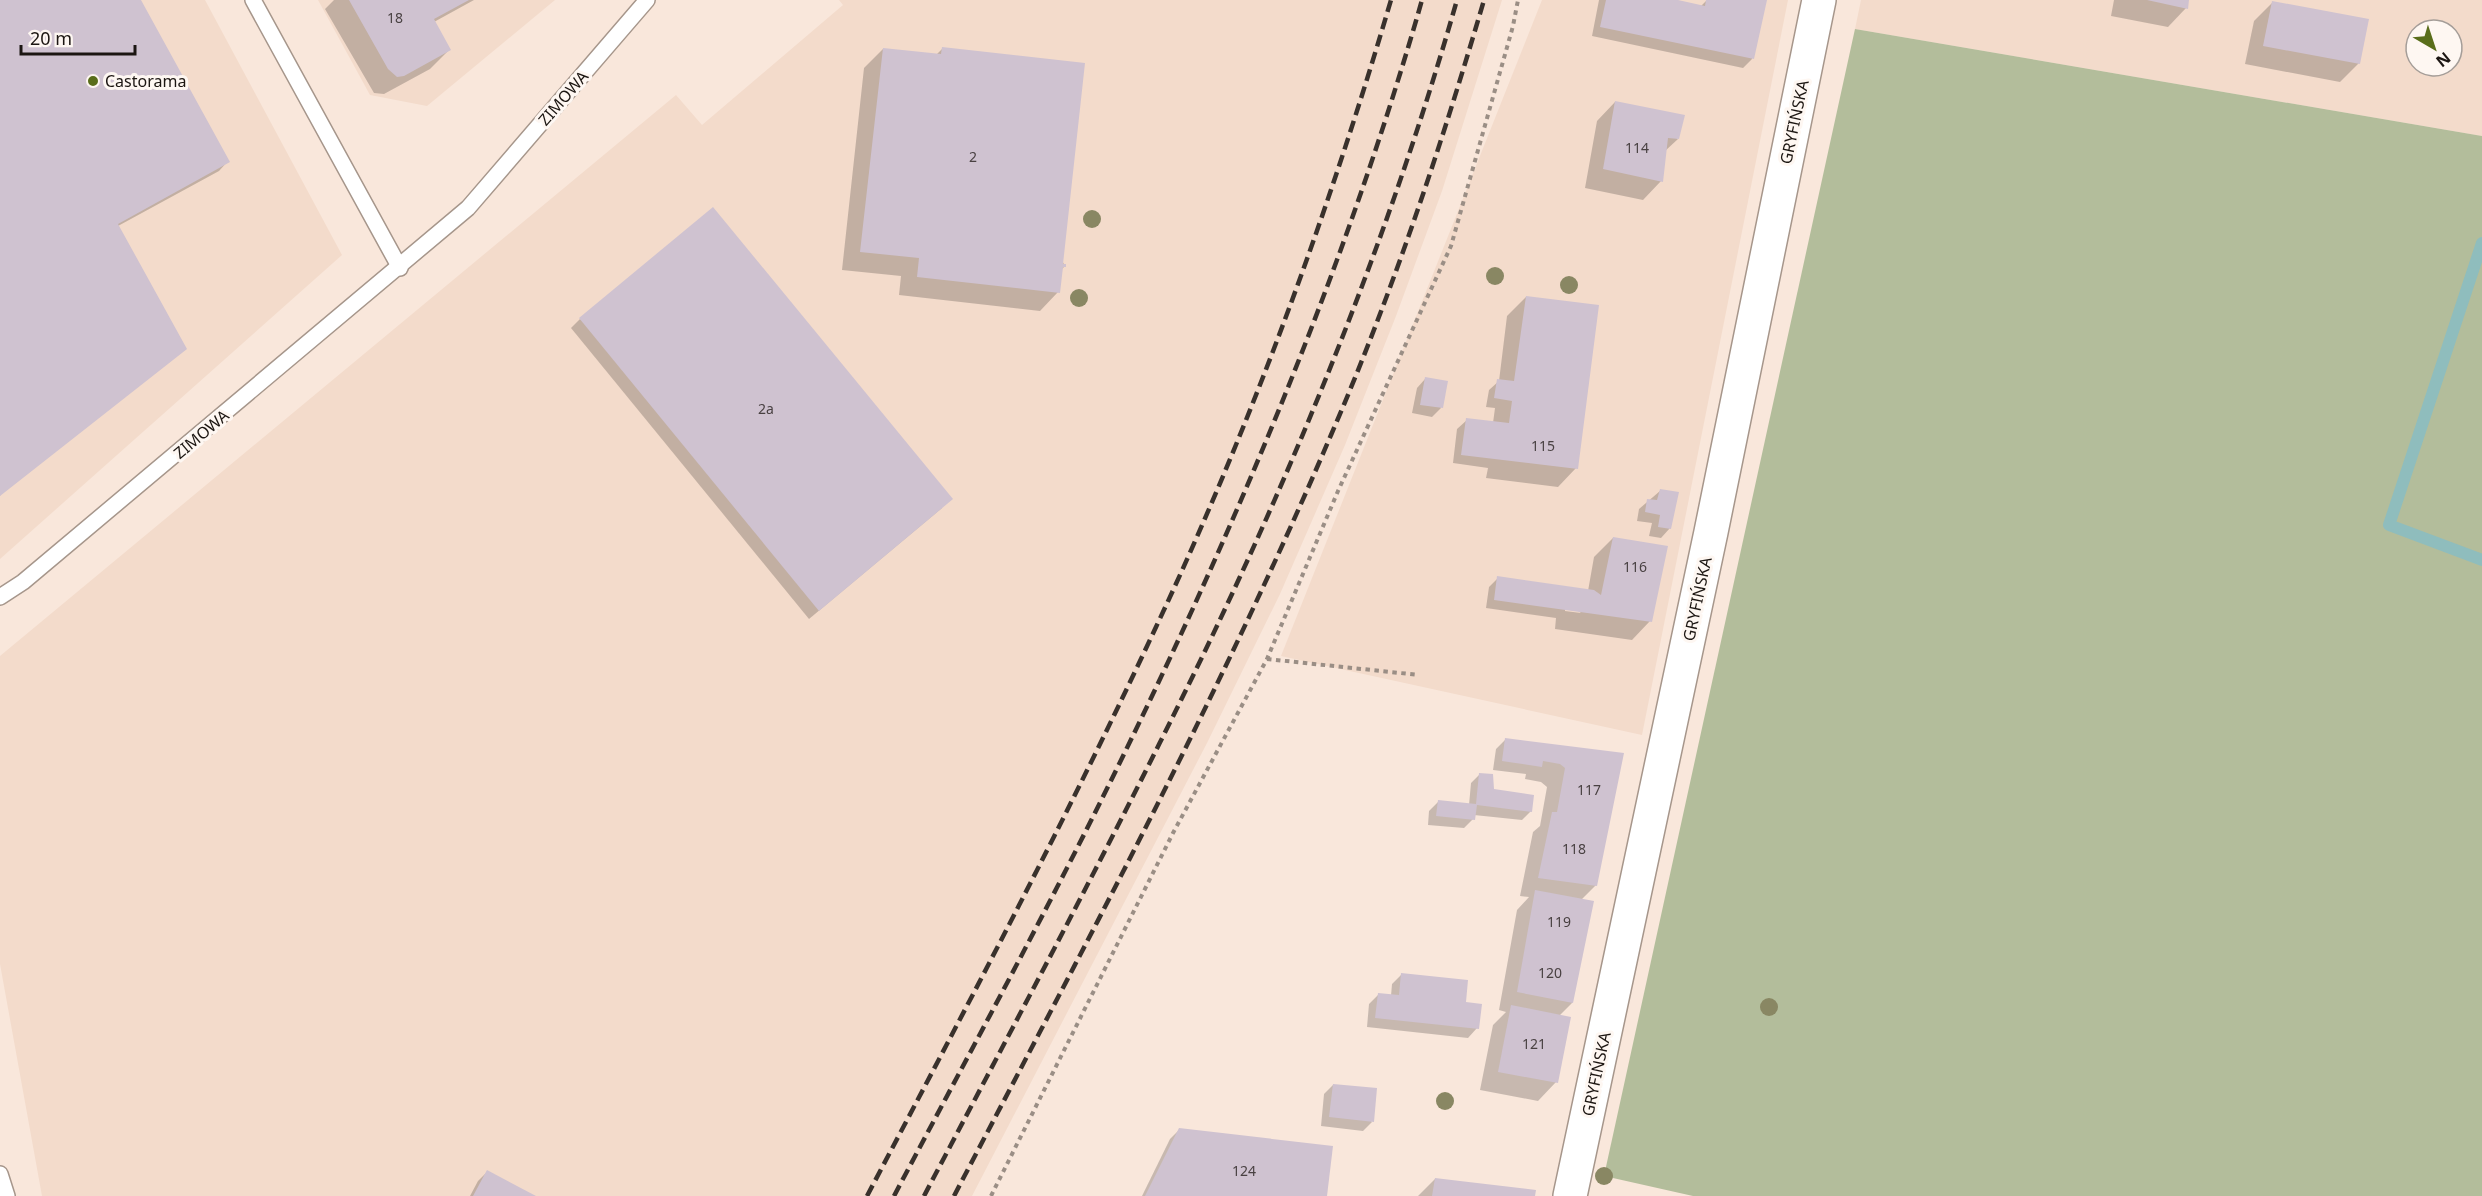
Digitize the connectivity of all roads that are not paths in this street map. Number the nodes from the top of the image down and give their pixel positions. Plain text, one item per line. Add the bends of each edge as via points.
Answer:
1 (253, 0) edge
2 (647, 0) edge
3 (1820, 0) edge
4 (400, 268) junction
5 (0, 597) edge
6 (0, 1174) edge
7 (7, 1196) edge
8 (1570, 1196) edge

1 - 4 lane
2 - 4 lane, ZIMOWA via 468,208
3 - 8 street, GRYFIŃSKA
4 - 5 lane, ZIMOWA via 24,582
6 - 7 lane

